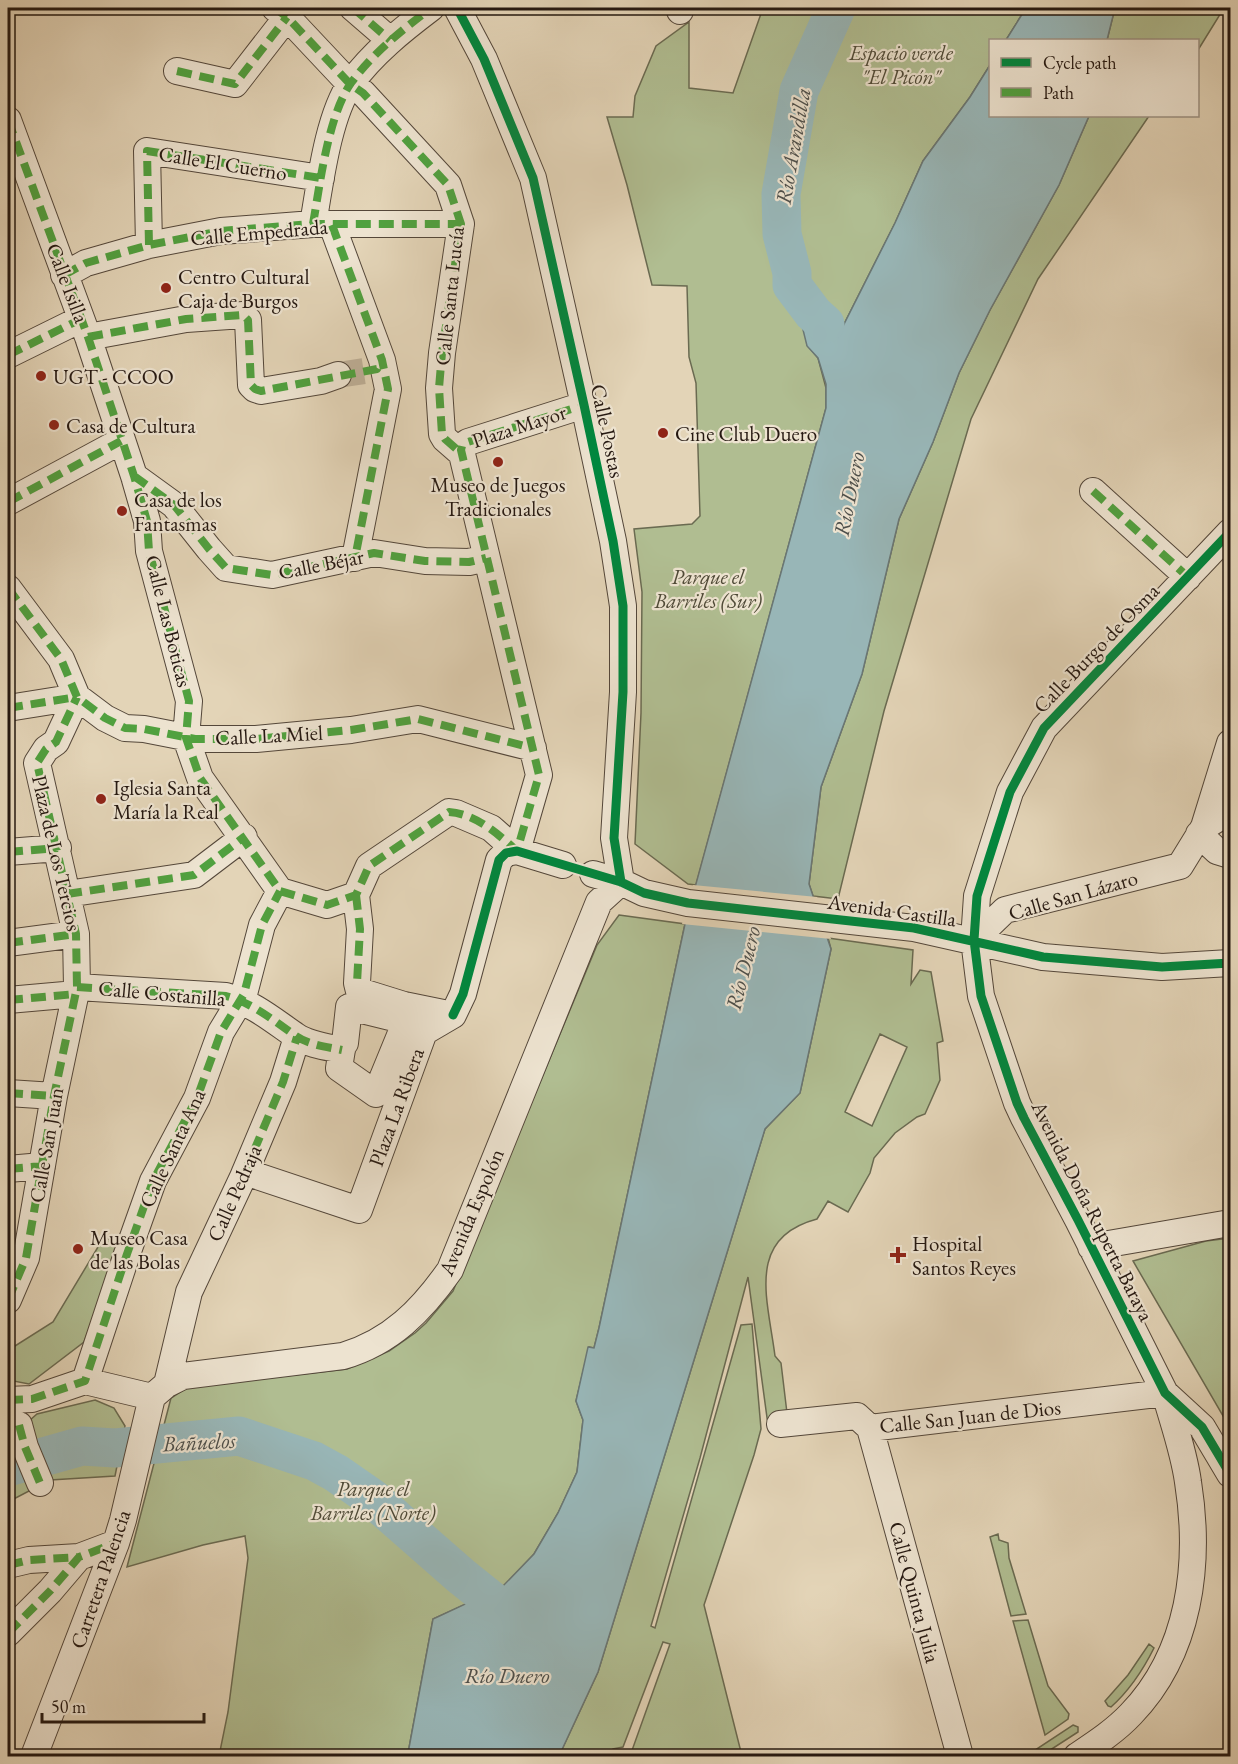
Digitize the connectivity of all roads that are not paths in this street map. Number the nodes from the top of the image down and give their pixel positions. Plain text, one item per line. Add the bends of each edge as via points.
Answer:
1 (353, 8) edge
2 (431, 8) edge
3 (457, 8) edge
4 (281, 12) edge
5 (390, 40) junction
6 (177, 71) dead end
7 (357, 89) junction
8 (8, 120) edge
9 (321, 178) junction
10 (322, 224) junction
11 (461, 224) junction
12 (148, 245) junction
13 (64, 275) junction
14 (84, 328) junction
15 (8, 355) edge
16 (338, 375) tunnel mouth
17 (584, 405) junction
18 (122, 444) junction
19 (461, 453) junction
20 (134, 476) junction
21 (1093, 491) dead end
22 (8, 502) edge
23 (1230, 532) edge
24 (355, 558) junction
25 (486, 558) junction
26 (1188, 577) junction
27 (8, 588) edge
28 (77, 697) junction
29 (8, 708) edge
30 (186, 738) junction
31 (1230, 743) edge
32 (533, 748) junction
33 (1230, 810) edge
34 (1202, 831) junction
35 (248, 843) junction
36 (58, 848) junction
37 (517, 851) junction
38 (8, 852) edge
39 (1230, 855) edge
40 (563, 865) dead end
41 (593, 874) dead end
42 (623, 883) junction
43 (280, 891) junction
44 (68, 894) junction
45 (356, 895) junction
46 (76, 934) junction
47 (974, 940) junction
48 (8, 943) edge
49 (1230, 963) edge
50 (76, 990) junction
51 (8, 1000) edge
52 (240, 1000) junction
53 (453, 1016) junction
54 (297, 1037) junction
55 (342, 1050) dead end
56 (8, 1093) edge
57 (54, 1096) junction
58 (42, 1166) junction
59 (8, 1168) edge
60 (245, 1173) junction
61 (1230, 1223) edge
62 (1091, 1247) junction
63 (8, 1300) edge
64 (85, 1381) junction
65 (1165, 1393) junction
66 (8, 1400) edge
67 (155, 1400) junction
68 (780, 1424) dead end
69 (19, 1425) dead end
70 (870, 1428) junction
71 (1230, 1474) edge
72 (40, 1483) dead end
73 (116, 1543) junction
74 (80, 1557) junction
75 (8, 1565) edge
76 (8, 1633) edge
77 (34, 1756) edge
78 (960, 1756) edge
79 (1077, 1756) edge

1 - 5 street
2 - 5 street
3 - 17 street, Calle Postas via 484,59 532,178
4 - 6 street via 235,84
4 - 7 street, Calle Santa Lucía
5 - 7 street
7 - 9 street via 333,123
7 - 11 street, Calle Santa Lucía via 448,185
8 - 13 street, Calle Isilla
9 - 10 street
9 - 12 street, Calle El Cuerno via 147,151
10 - 11 street, Calle Empedrada
10 - 12 street, Calle Empedrada via 221,231
10 - 24 street via 388,389
11 - 19 street, Calle Santa Lucía via 440,388 442,434
12 - 13 street, Calle Empedrada via 86,263
13 - 14 street, Calle Isilla
14 - 15 street
14 - 16 street via 243,315 248,320 251,385 255,389
14 - 18 street, Calle Isilla
17 - 19 street, Plaza Mayor via 468,442
17 - 42 street, Calle Postas via 623,606 623,692 614,838
18 - 20 street, Calle Isilla
18 - 22 street
19 - 25 street, Plaza Mayor
20 - 24 street, Calle Béjar via 174,505 226,568 272,575
20 - 30 street, Calle Las Boticas via 147,521 149,550 189,701
21 - 26 street
23 - 26 street, Calle Burgo de Osma
24 - 25 street, Calle Béjar via 375,553 425,561 469,562
25 - 32 street, Plaza Mayor
26 - 47 street, Calle Burgo de Osma via 1044,728 1010,792 977,896
27 - 28 street via 61,659
28 - 29 street
28 - 30 street, Calle La Miel via 125,728
28 - 36 street, Plaza de Los Tercios via 56,742 37,763
30 - 32 street, Calle La Miel via 256,739 418,719
30 - 35 street via 200,778
31 - 34 street
32 - 37 street, Plaza Mayor via 539,775
33 - 34 street
34 - 39 street via 1217,851
34 - 47 street, Calle San Lázaro via 1180,866 1005,910
35 - 43 street
35 - 44 street via 194,875
36 - 38 street
36 - 44 street, Plaza de Los Tercios
37 - 40 street
37 - 45 street via 490,828 449,812 369,866
37 - 53 street via 506,853 499,860 463,994
41 - 42 street, Avenida Castilla
42 - 47 street, Avenida Castilla via 688,903 914,928
42 - 67 street, Avenida Espolón via 599,902 450,1270 426,1303 385,1339 357,1352 183,1376
43 - 45 street via 327,904
43 - 52 street, Calle Santa Ana via 262,925
44 - 46 street, Plaza de Los Tercios
45 - 53 street via 359,991
46 - 48 street
46 - 50 street, Plaza de Los Tercios
47 - 49 street, Avenida Castilla via 1016,952 1162,968
47 - 62 street, Avenida Doña Ruperta Baraya via 981,996 1017,1103
50 - 51 street, Calle Costanilla
50 - 52 street, Calle Costanilla via 226,996
50 - 57 street, Calle San Juan
52 - 54 street, Calle Costanilla
52 - 64 street, Calle Santa Ana via 221,1032 177,1146 153,1181
53 - 60 street, Plaza La Ribera via 424,1032 359,1210
54 - 55 street, Calle Costanilla
54 - 60 street, Calle Pedraja via 283,1083
56 - 57 street
57 - 58 street, Calle San Juan
58 - 59 street
58 - 63 street, Calle San Juan via 26,1258
60 - 67 street, Calle Pedraja via 189,1292
61 - 62 street
62 - 65 street, Avenida Doña Ruperta Baraya
64 - 66 street via 32,1399
64 - 67 street
65 - 70 street, Calle San Juan de Dios
65 - 71 street, Avenida Doña Ruperta Baraya via 1202,1427
65 - 79 street via 1188,1482 1194,1544 1186,1610 1164,1671 1148,1695 1130,1716
67 - 73 street, Carretera Palencia
68 - 70 street, Calle San Juan de Dios via 857,1416
69 - 72 street
70 - 78 street, Calle Quinta Julia
73 - 74 street
73 - 77 street, Carretera Palencia
74 - 75 street
74 - 76 street

